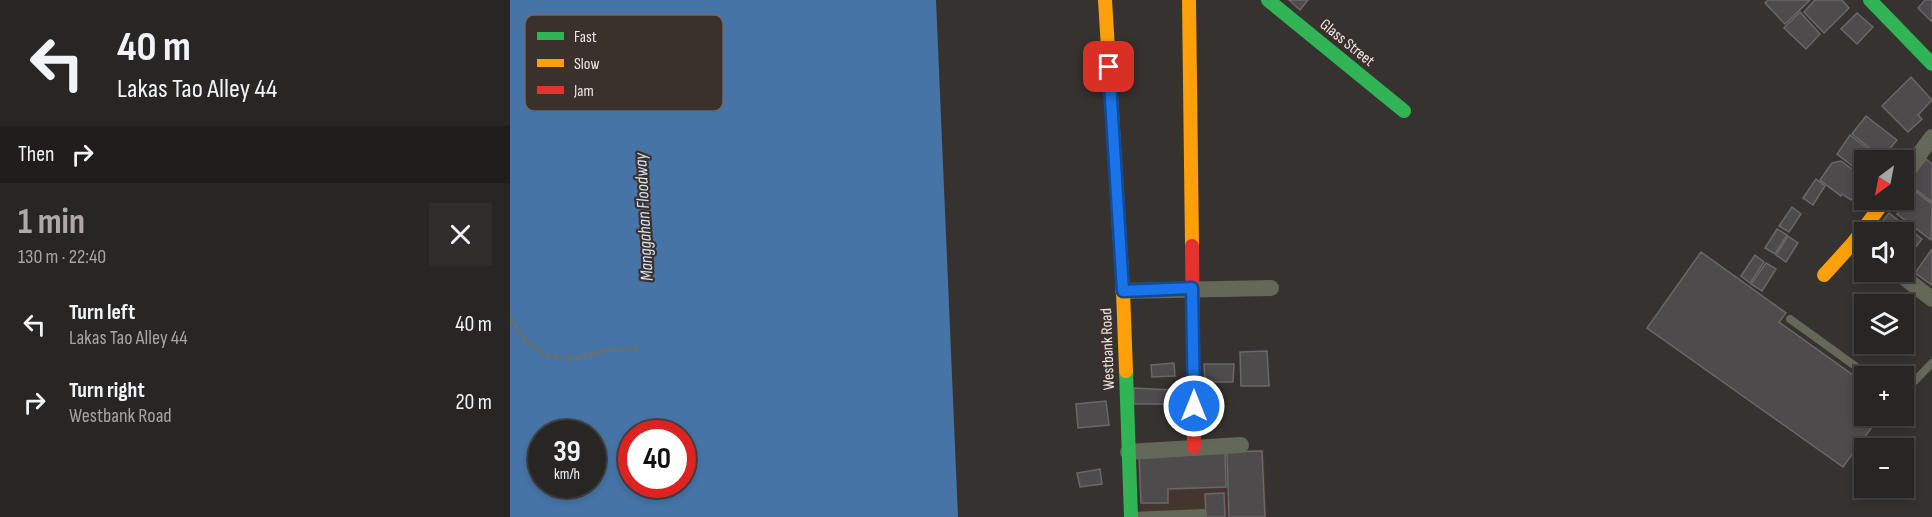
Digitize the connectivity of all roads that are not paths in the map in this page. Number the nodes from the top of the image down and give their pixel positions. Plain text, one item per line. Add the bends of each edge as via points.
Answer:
1 (1105, 0) edge
2 (1189, 0) edge
3 (1268, 0) edge
4 (1870, 0) edge
5 (1932, 64) edge
6 (1404, 111) dead end
7 (1932, 137) edge
8 (1914, 161) edge
9 (1854, 248) edge
10 (1824, 275) dead end
11 (1910, 282) edge
12 (1192, 288) junction
13 (1271, 288) dead end
14 (1123, 291) junction
15 (1932, 299) edge
16 (1790, 319) dead end
17 (1932, 363) edge
18 (1855, 366) edge
19 (1914, 382) edge
20 (1241, 445) dead end
21 (1194, 447) junction
22 (1128, 452) junction
23 (1203, 513) dead end
24 (1131, 517) edge

1 - 14 street, Westbank Road
2 - 12 street
3 - 6 street, Glass Street
4 - 5 street
7 - 8 street
9 - 10 street
11 - 15 street
12 - 13 street
12 - 14 street
12 - 21 street
14 - 22 street, Westbank Road
16 - 18 lane
17 - 19 lane
20 - 21 street
21 - 22 street
22 - 24 street, Westbank Road
23 - 24 lane

